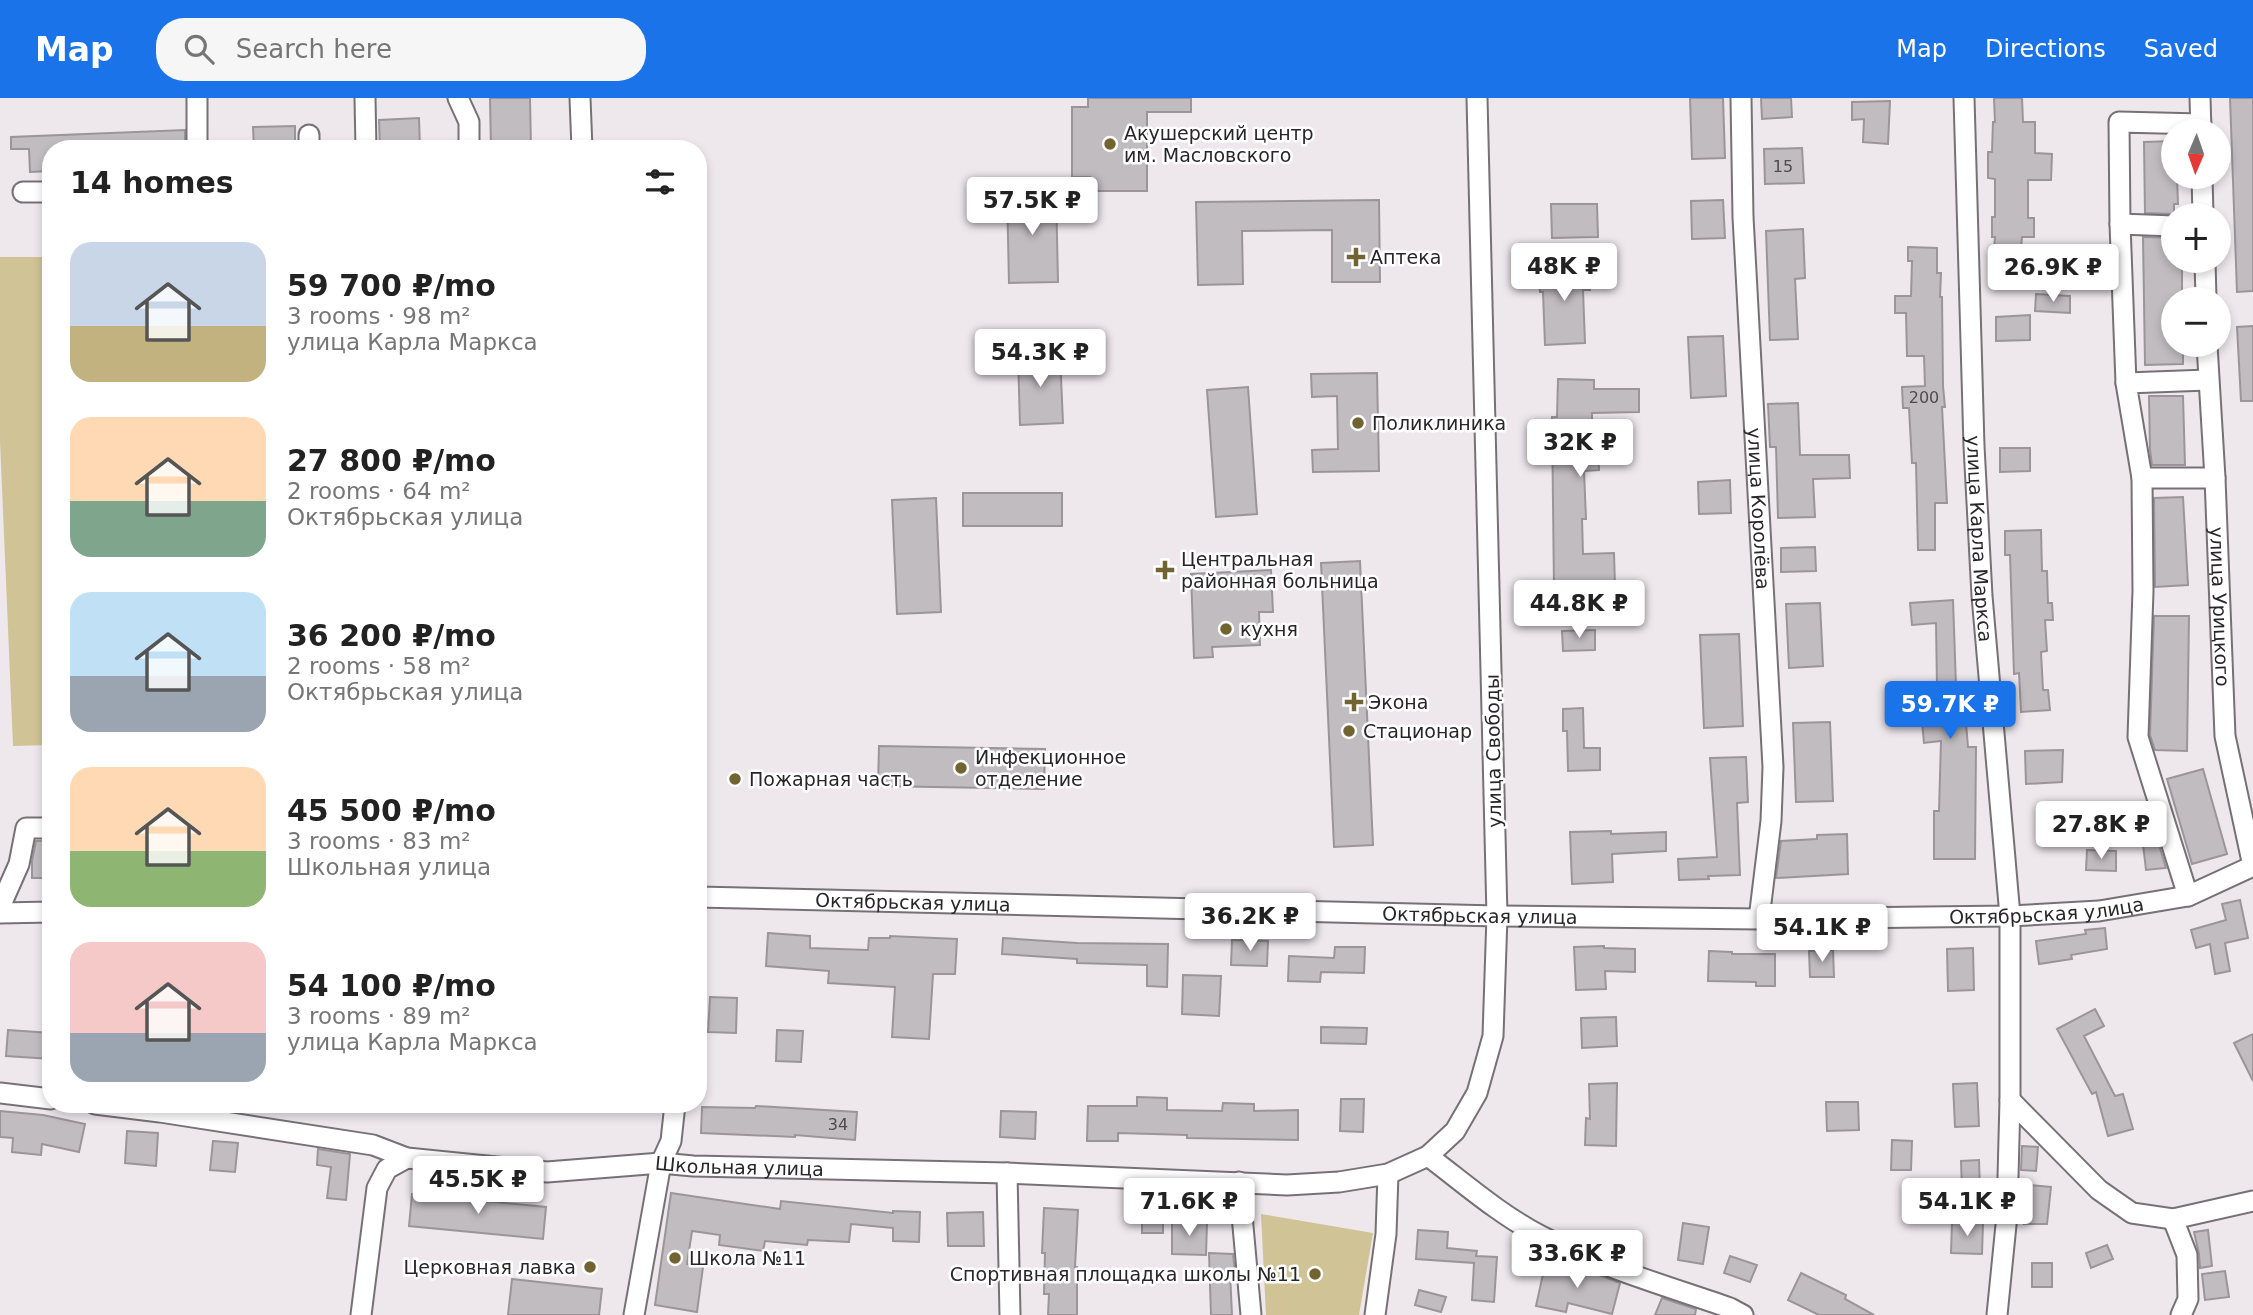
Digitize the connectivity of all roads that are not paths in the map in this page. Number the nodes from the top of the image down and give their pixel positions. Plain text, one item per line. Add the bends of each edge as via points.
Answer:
1 (197, 98) edge
2 (365, 98) edge
3 (458, 98) edge
4 (580, 98) edge
5 (1477, 98) edge
6 (1741, 98) edge
7 (1964, 98) edge
8 (2200, 98) edge
9 (2201, 119) edge
10 (2161, 125) edge
11 (197, 140) edge
12 (366, 140) edge
13 (469, 140) edge
14 (582, 140) edge
15 (23, 192) dead end
16 (42, 192) edge
17 (2120, 224) junction
18 (2161, 226) edge
19 (2207, 357) edge
20 (2208, 380) junction
21 (2126, 383) junction
22 (2142, 478) junction
23 (2215, 478) junction
24 (42, 828) edge
25 (2253, 866) edge
26 (2188, 896) junction
27 (707, 897) edge
28 (0, 907) edge
29 (42, 912) edge
30 (0, 913) edge
31 (1497, 915) junction
32 (2010, 916) junction
33 (1759, 919) junction
34 (0, 1093) edge
35 (42, 1098) edge
36 (2010, 1100) junction
37 (166, 1113) edge
38 (674, 1113) edge
39 (1428, 1156) junction
40 (407, 1158) junction
41 (661, 1163) junction
42 (1007, 1173) junction
43 (1388, 1174) junction
44 (1239, 1182) junction
45 (2253, 1201) edge
46 (2173, 1219) junction
47 (361, 1315) edge
48 (634, 1315) edge
49 (1010, 1315) edge
50 (1251, 1315) edge
51 (1375, 1315) edge
52 (1743, 1315) edge
53 (1997, 1315) edge
54 (2181, 1315) edge

1 - 11 street
2 - 12 street
3 - 13 street via 469,122
4 - 14 street
5 - 31 street, улица Свободы
6 - 33 street, улица Королёва via 1742,217 1773,767
7 - 32 street, улица Карла Маркса via 1982,596
8 - 9 street
10 - 17 street via 2119,122
15 - 16 street
17 - 18 street
17 - 21 street
19 - 20 street, улица Урицкого
20 - 21 street
20 - 23 street, улица Урицкого
21 - 22 street
22 - 23 street
22 - 26 street via 2138,737
23 - 25 street, улица Урицкого via 2225,736
24 - 28 street via 26,828 19,864
25 - 26 street, Октябрьская улица
26 - 32 street, Октябрьская улица via 2099,911
27 - 31 street, Октябрьская улица
29 - 30 street
31 - 33 street, Октябрьская улица
31 - 39 street, улица Свободы via 1493,1036 1477,1093 1455,1131
32 - 33 street, Октябрьская улица
32 - 36 street, улица Карла Маркса
34 - 35 street
36 - 46 street via 2099,1190 2132,1213
36 - 53 street, улица Карла Маркса via 2007,1215
37 - 40 street, Школьная улица via 373,1145
38 - 41 street via 671,1142
39 - 43 street, улица Свободы
39 - 52 street via 1486,1203 1541,1236
40 - 41 street, Школьная улица via 547,1172
40 - 47 street via 387,1168 377,1188
41 - 42 street, Школьная улица
41 - 48 street
42 - 44 street, Школьная улица
42 - 49 street
43 - 44 street, Школьная улица via 1287,1185
43 - 51 street via 1386,1234
44 - 50 street
45 - 46 street
46 - 54 street via 2187,1255 2188,1299

